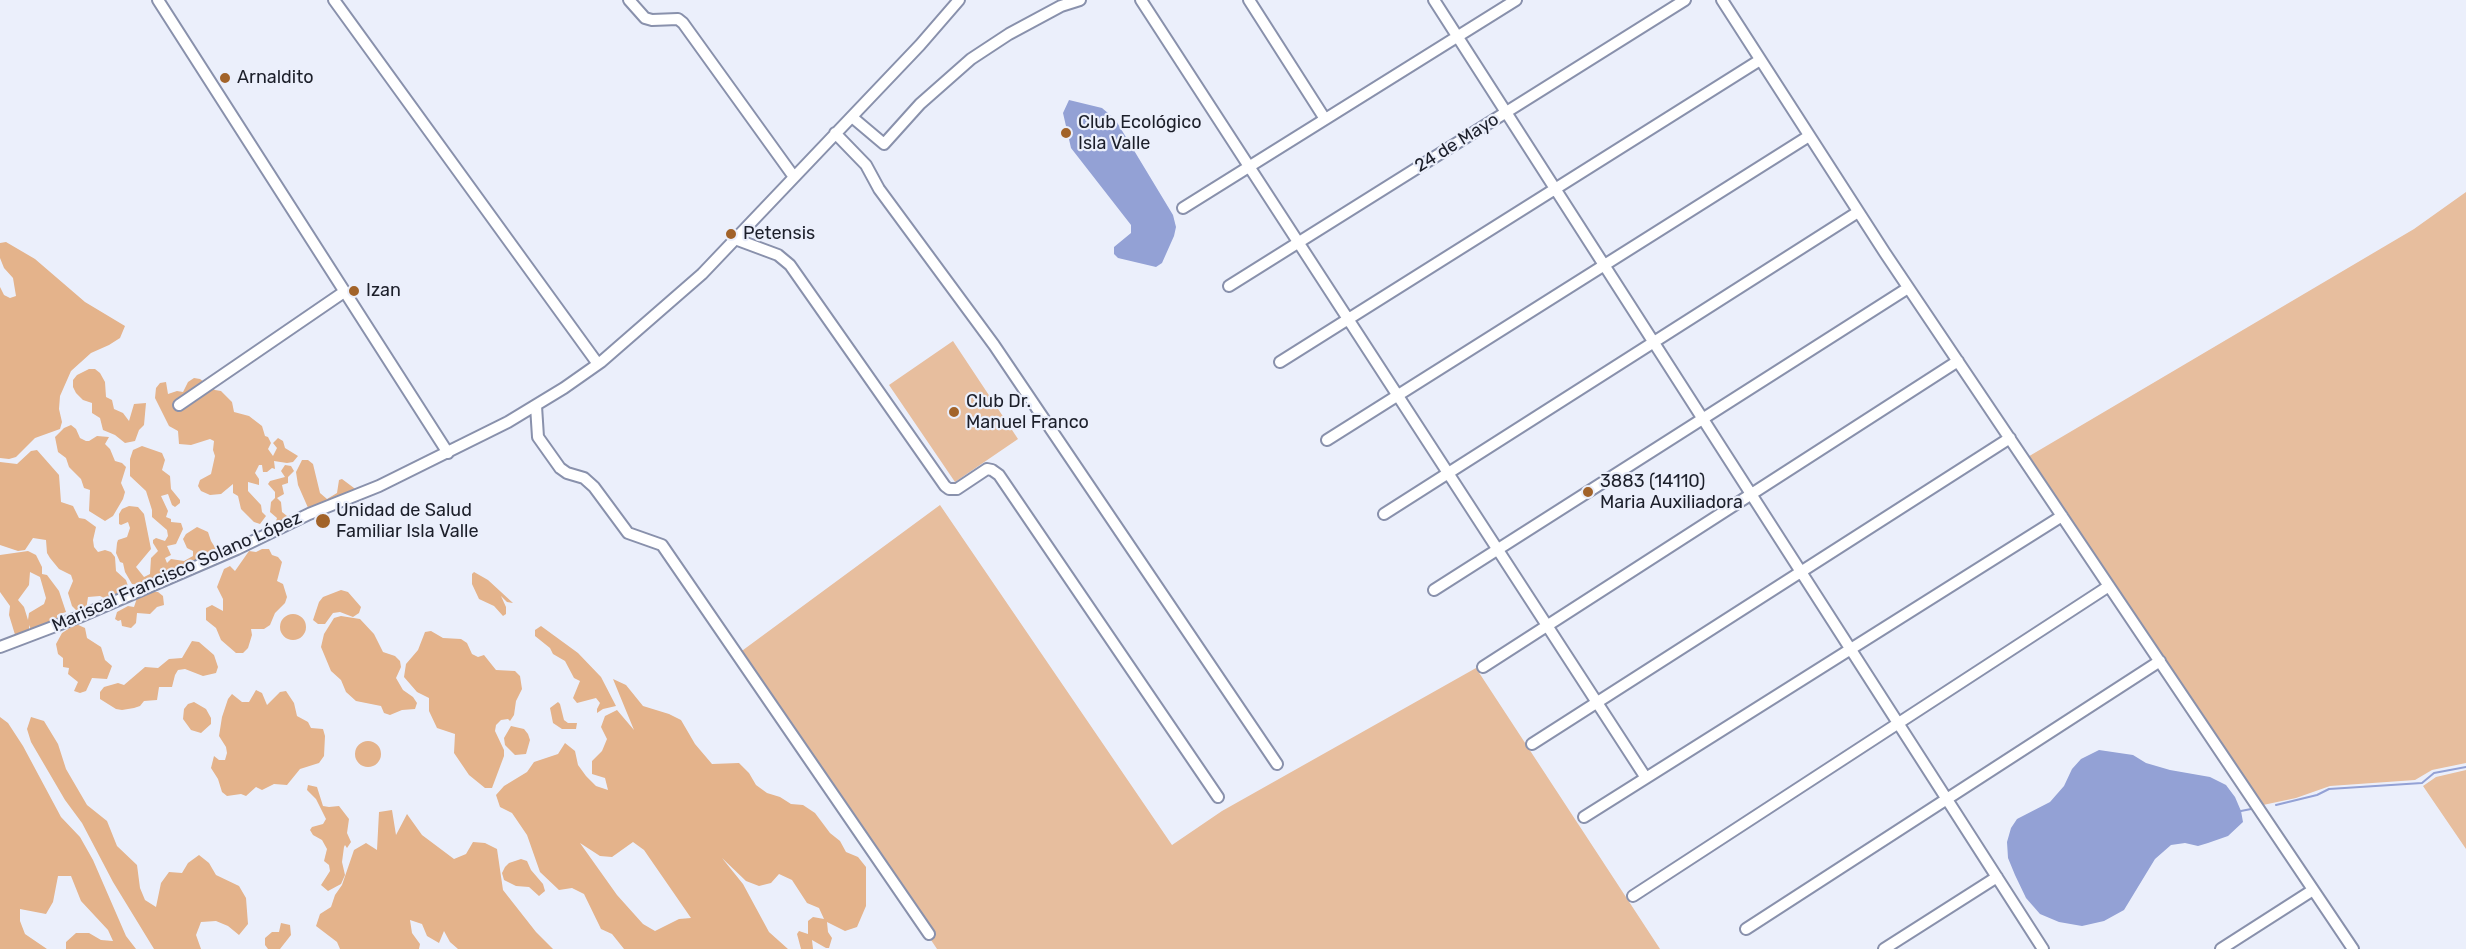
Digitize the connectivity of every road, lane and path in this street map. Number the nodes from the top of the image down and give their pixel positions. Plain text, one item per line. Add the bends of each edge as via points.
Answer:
1 (158, 0) edge
2 (334, 0) edge
3 (629, 0) edge
4 (959, 0) edge
5 (1080, 0) edge
6 (1141, 0) edge
7 (1249, 0) edge
8 (1434, 0) edge
9 (1516, 0) edge
10 (1685, 0) edge
11 (1722, 0) edge
12 (1457, 37) junction
13 (1760, 60) junction
14 (1506, 112) junction
15 (852, 117) junction
16 (1325, 119) junction
17 (835, 133) junction
18 (1809, 136) junction
19 (1249, 167) junction
20 (794, 177) junction
21 (1555, 189) junction
22 (1183, 208) dead end
23 (1858, 212) junction
24 (735, 239) junction
25 (1299, 243) junction
26 (1604, 265) junction
27 (1229, 286) dead end
28 (1908, 288) junction
29 (344, 292) junction
30 (1348, 320) junction
31 (1654, 343) junction
32 (1958, 361) junction
33 (1280, 362) dead end
34 (598, 364) junction
35 (1398, 395) junction
36 (179, 405) dead end
37 (536, 406) junction
38 (1703, 419) junction
39 (2010, 438) junction
40 (1327, 440) dead end
41 (448, 453) junction
42 (1448, 473) junction
43 (1751, 494) junction
44 (1384, 514) dead end
45 (2062, 516) junction
46 (1498, 549) junction
47 (1801, 572) junction
48 (2109, 586) junction
49 (1434, 590) dead end
50 (1547, 626) junction
51 (0, 647) edge
52 (1851, 650) junction
53 (2160, 661) junction
54 (1483, 667) dead end
55 (1597, 702) junction
56 (1898, 723) junction
57 (1532, 744) dead end
58 (1277, 764) dead end
59 (1646, 778) junction
60 (1218, 797) dead end
61 (1947, 799) junction
62 (1584, 817) dead end
63 (1997, 877) junction
64 (2313, 890) junction
65 (1633, 896) dead end
66 (1746, 929) dead end
67 (929, 934) dead end
68 (1884, 949) edge
69 (2043, 949) edge
70 (2221, 949) edge
71 (2353, 949) edge

1 - 29 street
2 - 34 street
3 - 20 street via 645,18 678,19 683,23
4 - 15 street, Mariscal Francisco Solano López
5 - 15 street via 1009,34 971,59 920,104 884,144
6 - 19 street
7 - 16 street
8 - 12 street
9 - 12 street
10 - 14 street, 24 de Mayo
11 - 13 street
12 - 14 street
12 - 16 street
13 - 18 street
13 - 21 street
14 - 21 street
14 - 25 street, 24 de Mayo
15 - 17 street, Mariscal Francisco Solano López
16 - 19 street
17 - 20 street, Mariscal Francisco Solano López
17 - 58 street via 866,165 879,189 994,345
18 - 23 street
18 - 26 street
19 - 22 street
19 - 25 street
20 - 24 street, Mariscal Francisco Solano López
21 - 26 street
21 - 30 street
23 - 28 street
23 - 31 street
24 - 34 street, Mariscal Francisco Solano López via 702,274
24 - 60 street via 778,255 790,265 945,486 957,489 982,471 996,472
25 - 27 street, 24 de Mayo
25 - 30 street
26 - 31 street
26 - 35 street
28 - 32 street
28 - 38 street
29 - 36 street
29 - 41 street
30 - 33 street
30 - 35 street
31 - 38 street
31 - 42 street
32 - 39 street
32 - 43 street
34 - 37 street, Mariscal Francisco Solano López
35 - 40 street
35 - 42 street
37 - 41 street, Mariscal Francisco Solano López
37 - 67 street via 537,437 560,468 594,487 628,533 662,545
38 - 43 street
38 - 46 street
39 - 45 street
39 - 47 street
41 - 51 street, Mariscal Francisco Solano López via 237,549
42 - 44 street
42 - 46 street
43 - 47 street
43 - 50 street
45 - 48 street
45 - 52 street
46 - 49 street
46 - 50 street
47 - 52 street
47 - 55 street
48 - 53 street
48 - 56 street
50 - 54 street
50 - 55 street
52 - 56 street
52 - 59 street
53 - 61 street
53 - 64 street
55 - 57 street
55 - 59 street
56 - 61 street
56 - 65 street
59 - 62 street
61 - 63 street
61 - 66 street
63 - 68 street
63 - 69 street
64 - 70 street
64 - 71 street

